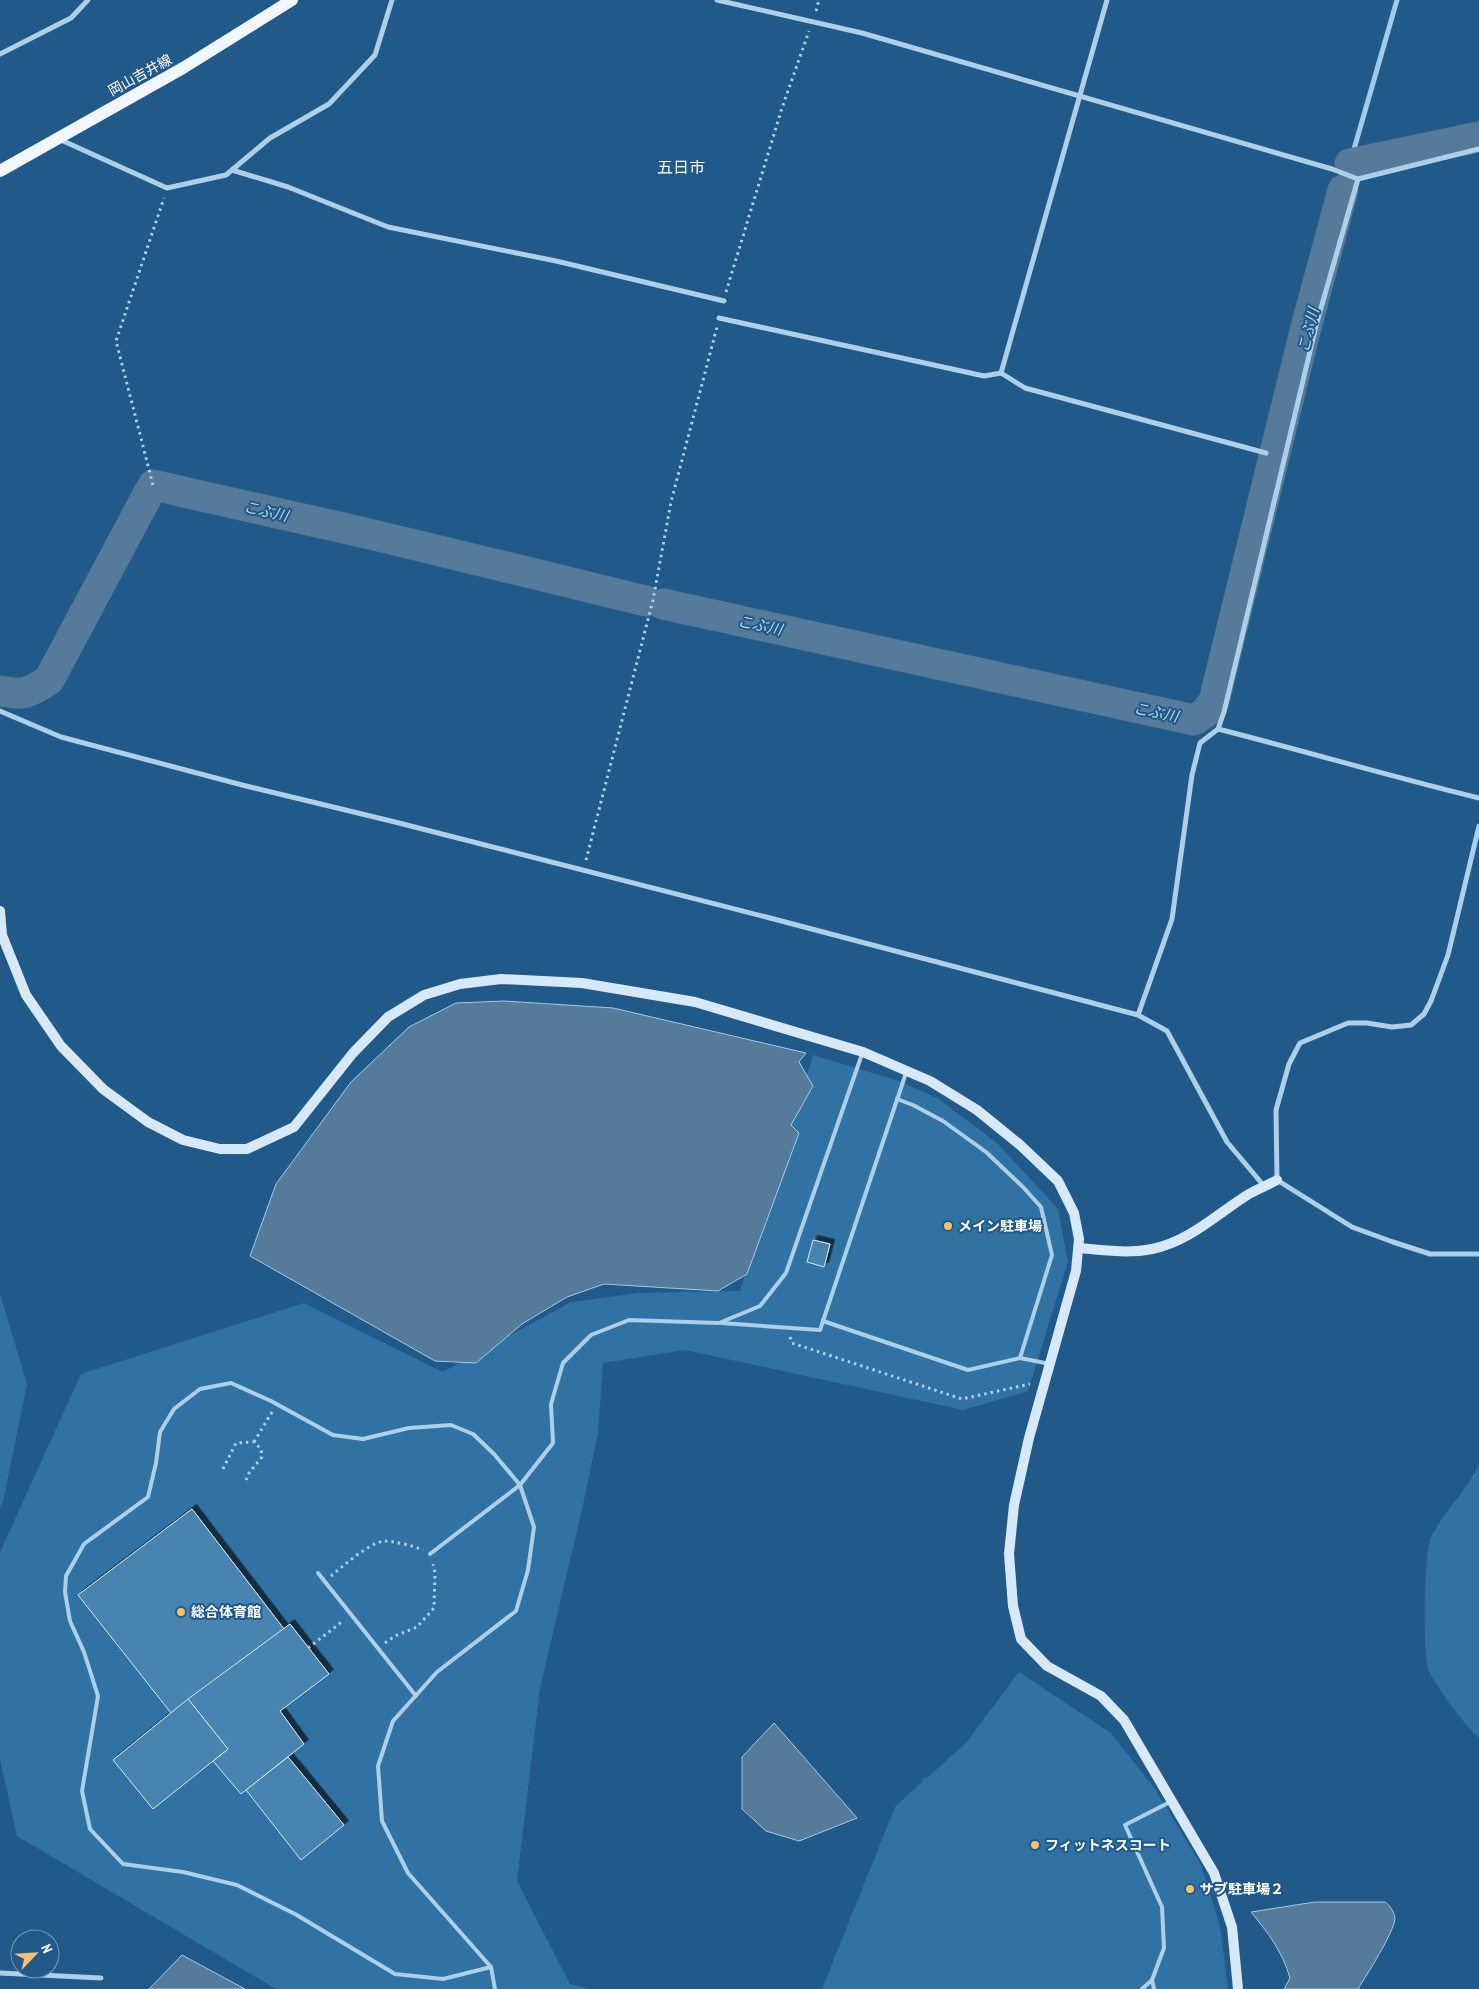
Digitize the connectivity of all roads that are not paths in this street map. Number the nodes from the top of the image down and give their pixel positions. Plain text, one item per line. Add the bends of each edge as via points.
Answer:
1 (88, 0) edge
2 (292, 0) edge
3 (392, 0) edge
4 (717, 0) edge
5 (1106, 0) edge
6 (0, 54) edge
7 (1080, 96) junction
8 (58, 138) junction
9 (1479, 149) edge
10 (232, 170) junction
11 (0, 171) edge
12 (1358, 179) junction
13 (724, 302) road end
14 (719, 318) road end
15 (1001, 373) junction
16 (1266, 453) dead end
17 (0, 711) edge
18 (1218, 729) junction
19 (1479, 798) edge
20 (1479, 826) edge
21 (0, 911) edge
22 (1, 934) edge
23 (1138, 1015) junction
24 (863, 1052) junction
25 (907, 1071) junction
26 (897, 1100) junction
27 (1277, 1180) junction
28 (1264, 1187) junction
29 (1078, 1248) junction
30 (1479, 1254) edge
31 (823, 1321) junction
32 (718, 1323) junction
33 (1020, 1358) junction
34 (1050, 1364) junction
35 (520, 1485) junction
36 (430, 1554) road end
37 (318, 1573) dead end
38 (416, 1696) junction
39 (1172, 1801) junction
40 (491, 1968) junction
41 (0, 1973) edge
42 (101, 1978) dead end
43 (1152, 1980) junction
44 (495, 1989) edge
45 (1142, 1989) edge
46 (1154, 1989) edge
47 (1238, 1989) edge

1 - 6 street via 71,18
2 - 8 main road, 岡山吉井線 via 183,68
3 - 10 street via 375,55 329,104 270,138
4 - 7 street via 862,33
5 - 7 street
7 - 12 street via 1332,168
7 - 15 street
8 - 10 street via 168,188 226,175
8 - 11 main road, 岡山吉井線
9 - 12 street
10 - 13 street via 288,187 388,227 556,261
12 - 18 street via 1317,322
14 - 15 street via 984,376
15 - 16 street via 1025,388
17 - 23 street via 61,737
18 - 19 street
18 - 23 street via 1200,743 1192,775 1172,919
20 - 27 street via 1448,955 1424,1014 1411,1025 1392,1027 1348,1023 1300,1043 1289,1064 1276,1110
21 - 22 street
22 - 24 street via 26,995 61,1046 102,1089 148,1122 183,1140 220,1149 247,1149 294,1127 388,1017 424,995 460,984 501,979 582,983 695,1002
23 - 28 street via 1167,1031 1228,1142
24 - 25 street
24 - 32 lane via 786,1273 760,1306
25 - 26 lane
25 - 29 street via 977,1110 1058,1181 1074,1213
26 - 31 lane
26 - 33 lane via 943,1121 986,1152 1041,1207 1052,1255
27 - 28 street
27 - 30 street via 1352,1227 1430,1254
28 - 29 street via 1173,1243 1152,1249 1118,1251
29 - 34 street via 1076,1271
31 - 32 lane via 820,1330
31 - 33 lane via 968,1370
32 - 35 lane via 629,1320 591,1335 563,1363 551,1404 553,1443
33 - 34 lane
34 - 39 street via 1014,1505 1009,1554 1021,1639 1047,1666 1101,1696 1124,1720
35 - 36 lane
35 - 38 lane via 534,1526 528,1570 516,1611 437,1672
35 - 40 lane via 474,1434 451,1425 409,1428 362,1438 333,1434 231,1383 200,1390 174,1409 160,1432 148,1497 84,1544 66,1576 65,1592 70,1621 98,1696 82,1791 90,1829 123,1864 183,1872 238,1885 295,1914 395,1974 443,1979
37 - 38 lane
38 - 40 lane via 393,1721 378,1766 382,1821 408,1873
39 - 43 lane via 1126,1825 1162,1907 1164,1948
39 - 47 street via 1214,1873 1232,1927
40 - 44 lane
41 - 42 street
43 - 45 lane
43 - 46 lane

